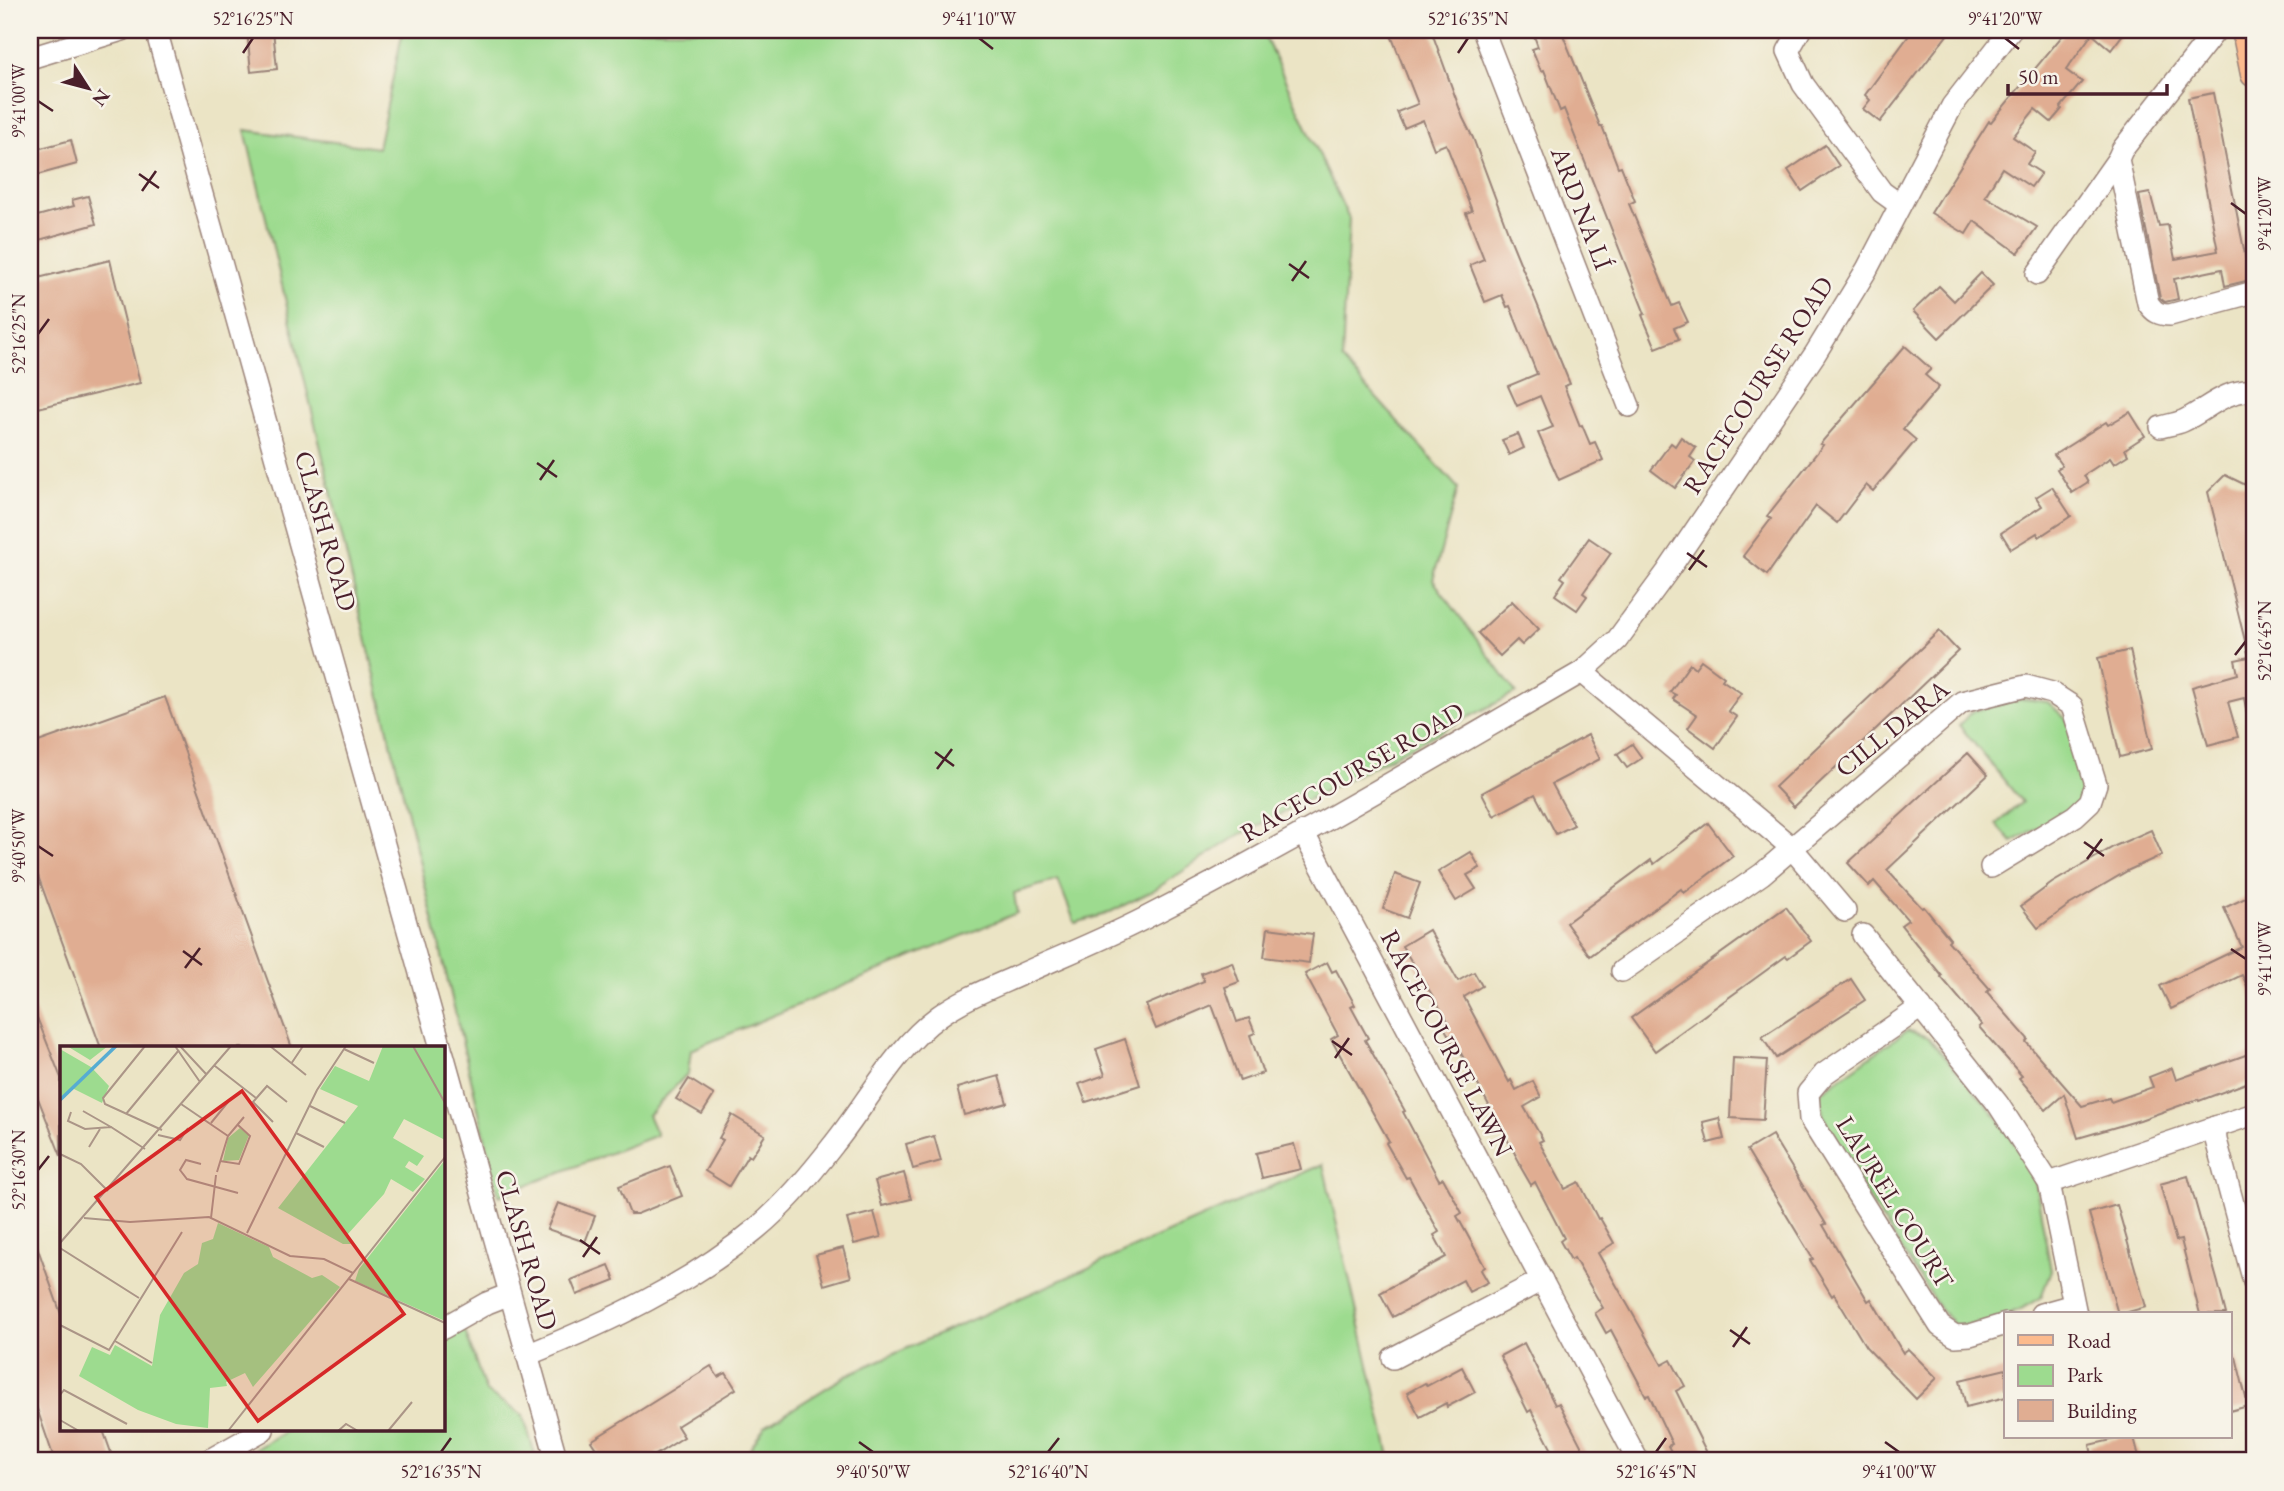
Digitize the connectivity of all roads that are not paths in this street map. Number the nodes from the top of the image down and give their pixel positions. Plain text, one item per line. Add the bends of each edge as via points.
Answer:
1 (122, 30) edge
2 (156, 30) edge
3 (1483, 30) edge
4 (1800, 30) edge
5 (2011, 30) edge
6 (2216, 30) edge
7 (2245, 30) edge
8 (30, 58) edge
9 (2254, 74) edge
10 (2118, 159) junction
11 (1900, 205) junction
12 (2037, 274) dead end
13 (2254, 292) edge
14 (2254, 391) edge
15 (1629, 406) dead end
16 (2161, 427) dead end
17 (1582, 672) junction
18 (1303, 832) junction
19 (1791, 847) junction
20 (1991, 867) dead end
21 (1844, 911) dead end
22 (1863, 935) dead end
23 (1622, 971) dead end
24 (1921, 1007) junction
25 (440, 1046) edge
26 (444, 1058) edge
27 (2254, 1114) edge
28 (2215, 1127) junction
29 (2049, 1183) junction
30 (1542, 1280) junction
31 (2254, 1282) edge
32 (510, 1294) junction
33 (2075, 1310) edge
34 (2004, 1325) edge
35 (444, 1327) edge
36 (527, 1355) junction
37 (1393, 1358) dead end
38 (259, 1432) edge
39 (208, 1461) edge
40 (557, 1461) edge
41 (1638, 1461) edge

1 - 8 street
2 - 25 street, CLASH ROAD
3 - 15 street, ARD NA LÍ
4 - 11 street via 1788,51 1803,84 1882,192
5 - 11 street, RACECOURSE ROAD via 1952,106
6 - 10 street
7 - 9 main road
10 - 12 street
10 - 13 street via 2152,310 2170,315
11 - 17 street, RACECOURSE ROAD via 1815,354 1738,468 1616,640
14 - 16 street via 2223,396 2182,421
17 - 18 street, RACECOURSE ROAD
17 - 19 street
18 - 30 street, RACECOURSE LAWN
18 - 36 street, RACECOURSE ROAD via 1148,917 942,1013 924,1027 834,1144 758,1227 716,1260 645,1302
19 - 20 street, CILL DARA via 1962,702 2026,686 2052,693 2072,706 2096,784 2090,802 2075,817
19 - 21 street
19 - 23 street via 1762,874
22 - 24 street
24 - 29 street via 1998,1104
24 - 34 street, LAUREL COURT via 1824,1074 1808,1093 1810,1119 1940,1326 1955,1336
26 - 32 street, CLASH ROAD
27 - 28 street
28 - 29 street
28 - 31 street
29 - 33 street
30 - 37 street
30 - 41 street, RACECOURSE LAWN
32 - 35 street
32 - 36 street, CLASH ROAD
36 - 40 street, CLASH ROAD
38 - 39 street

